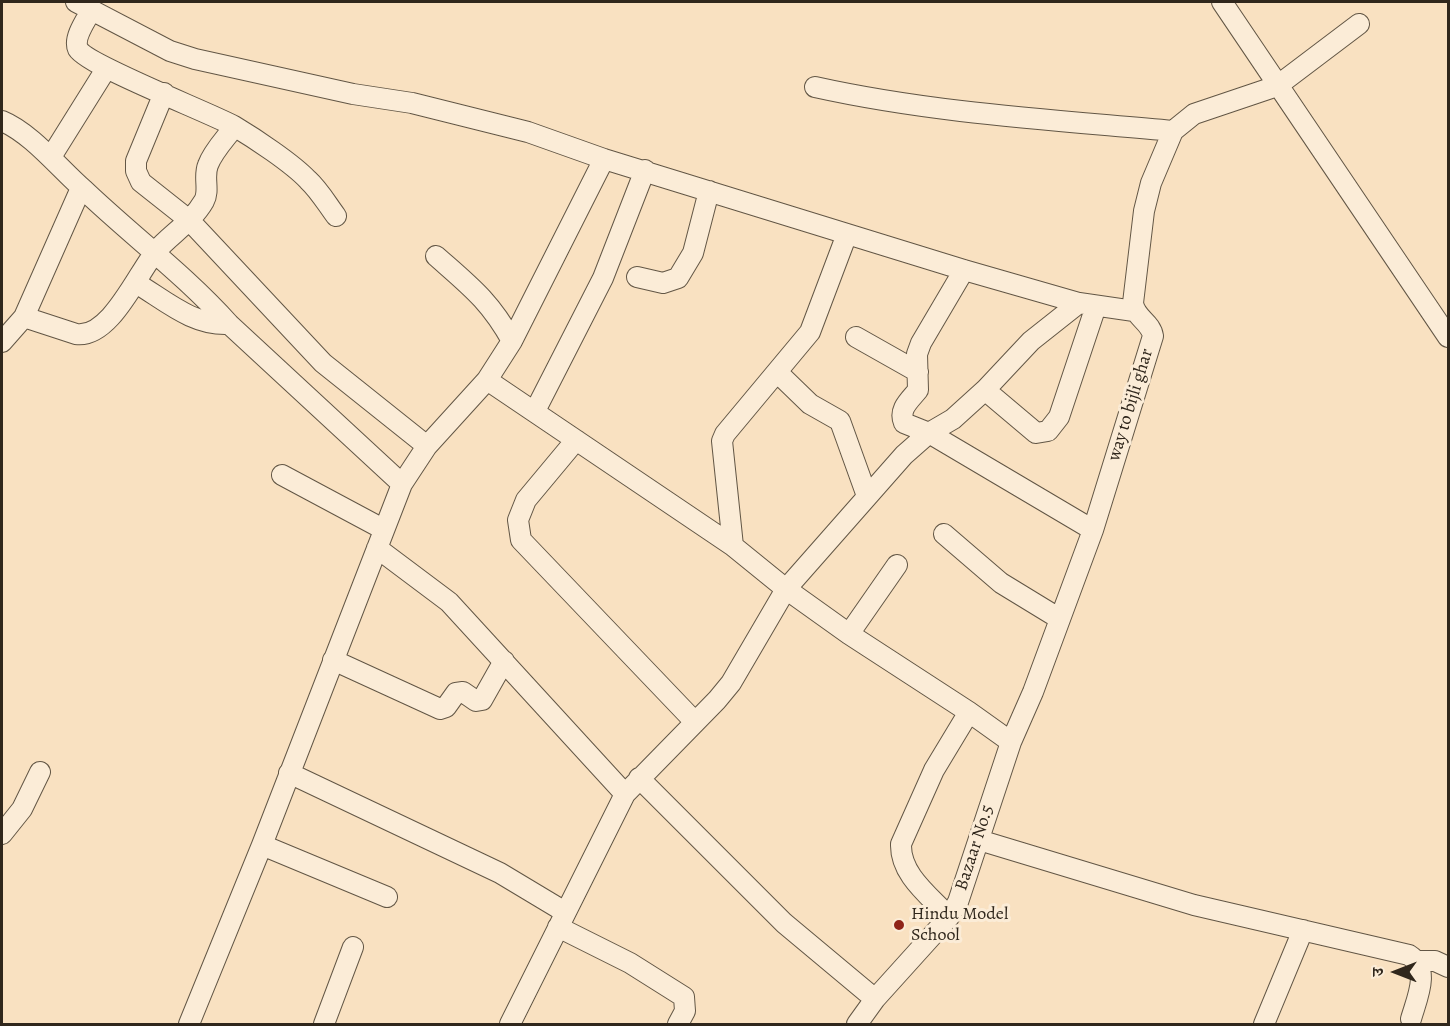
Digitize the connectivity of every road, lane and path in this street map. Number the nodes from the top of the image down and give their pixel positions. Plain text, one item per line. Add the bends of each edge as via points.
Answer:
1 (1222, 2) edge
2 (83, 6) edge
3 (1359, 24) dead end
4 (106, 69) junction
5 (1277, 86) junction
6 (815, 87) dead end
7 (164, 93) junction
8 (2, 121) edge
9 (234, 126) junction
10 (1173, 131) junction
11 (51, 158) junction
12 (604, 159) junction
13 (645, 170) junction
14 (81, 188) junction
15 (709, 191) junction
16 (336, 216) dead end
17 (189, 220) junction
18 (847, 234) junction
19 (155, 252) junction
20 (436, 256) dead end
21 (964, 270) junction
22 (637, 277) dead end
23 (136, 283) junction
24 (1088, 305) junction
25 (1134, 311) junction
26 (24, 317) junction
27 (229, 324) junction
28 (856, 337) dead end
29 (1449, 337) edge
30 (512, 341) junction
31 (2, 342) edge
32 (918, 372) junction
33 (778, 373) junction
34 (487, 380) junction
35 (985, 390) junction
36 (535, 411) junction
37 (929, 433) junction
38 (576, 440) junction
39 (427, 446) junction
40 (282, 475) dead end
41 (402, 484) junction
42 (867, 495) junction
43 (383, 529) junction
44 (1093, 530) junction
45 (944, 534) dead end
46 (733, 546) junction
47 (377, 548) junction
48 (897, 565) dead end
49 (786, 589) junction
50 (1060, 619) junction
51 (849, 634) junction
52 (333, 660) junction
53 (504, 661) junction
54 (969, 712) junction
55 (695, 722) junction
56 (1011, 742) junction
57 (40, 772) dead end
58 (289, 773) junction
59 (639, 778) junction
60 (998, 780) joint
61 (625, 794) junction
62 (2, 834) edge
63 (979, 840) junction
64 (262, 845) junction
65 (387, 897) dead end
66 (949, 917) junction
67 (562, 920) junction
68 (1302, 930) junction
69 (353, 947) dead end
70 (1418, 961) junction
71 (1449, 967) edge
72 (875, 999) junction
73 (1411, 1019) dead end
74 (189, 1024) edge
75 (324, 1024) edge
76 (510, 1024) edge
77 (678, 1024) edge
78 (857, 1024) edge
79 (1264, 1024) edge

1 - 5 street
2 - 4 street via 78,49
2 - 12 street via 170,51 195,59 528,132
3 - 5 street
4 - 7 street
4 - 11 street
5 - 10 street via 1194,114
5 - 29 street
6 - 10 street via 964,111
7 - 9 street
7 - 17 street via 136,161 136,171 141,182
8 - 11 street
9 - 16 street via 308,179
9 - 17 street via 208,165 205,198
10 - 25 street via 1144,211
11 - 14 street
12 - 13 street
12 - 30 street
13 - 15 street
13 - 36 street via 603,278
14 - 19 street
14 - 26 street
15 - 18 street
15 - 22 street via 693,253 678,278 663,283
17 - 19 street
17 - 39 street via 331,371
18 - 21 street
18 - 33 street via 817,319
19 - 23 street
19 - 27 street
20 - 30 street via 496,312
21 - 24 street
21 - 32 street via 921,343
23 - 26 street via 93,333 76,334
23 - 27 street via 199,321
24 - 25 street
24 - 35 street via 1031,341
24 - 35 street via 1059,417 1048,431 1036,433
25 - 44 street, way to bijli ghar via 1148,325 1152,336
26 - 31 street
27 - 41 street
28 - 32 street
30 - 34 street
32 - 37 street via 918,390 901,417 904,423
33 - 42 street via 815,409 840,421
33 - 46 street via 722,441
34 - 36 street
34 - 39 street
35 - 37 street via 953,419
36 - 38 street
37 - 42 street
37 - 44 street
38 - 46 street
38 - 55 street via 526,500 518,520 521,540
39 - 41 street
40 - 43 street
41 - 43 street
42 - 49 street
43 - 47 street
44 - 50 street, way to bijli ghar
45 - 50 street via 1001,583
46 - 49 street
47 - 52 street
47 - 53 street via 449,602
48 - 51 street
49 - 51 street
49 - 55 street via 731,683
50 - 56 street, way to bijli ghar
51 - 54 street
52 - 53 street via 440,709 456,693 482,700
52 - 58 street
53 - 61 street
54 - 56 street
54 - 66 street via 934,770 901,844 909,874
55 - 59 street
56 - 60 street, way to bijli ghar
57 - 62 street via 22,809
58 - 64 street
58 - 67 street via 500,873
59 - 61 street
59 - 72 street via 777,917
60 - 63 street, Bazaar No.5
61 - 67 street
63 - 66 street, Bazaar No.5
63 - 68 street via 1194,905
64 - 65 street
64 - 74 street
66 - 72 street, Bazaar No.5
67 - 76 street
67 - 77 street via 684,997 685,1011
68 - 70 street via 1409,955
68 - 79 street
69 - 75 street
70 - 71 street via 1435,961
70 - 73 street via 1420,984
72 - 78 street, Bazaar No.5

